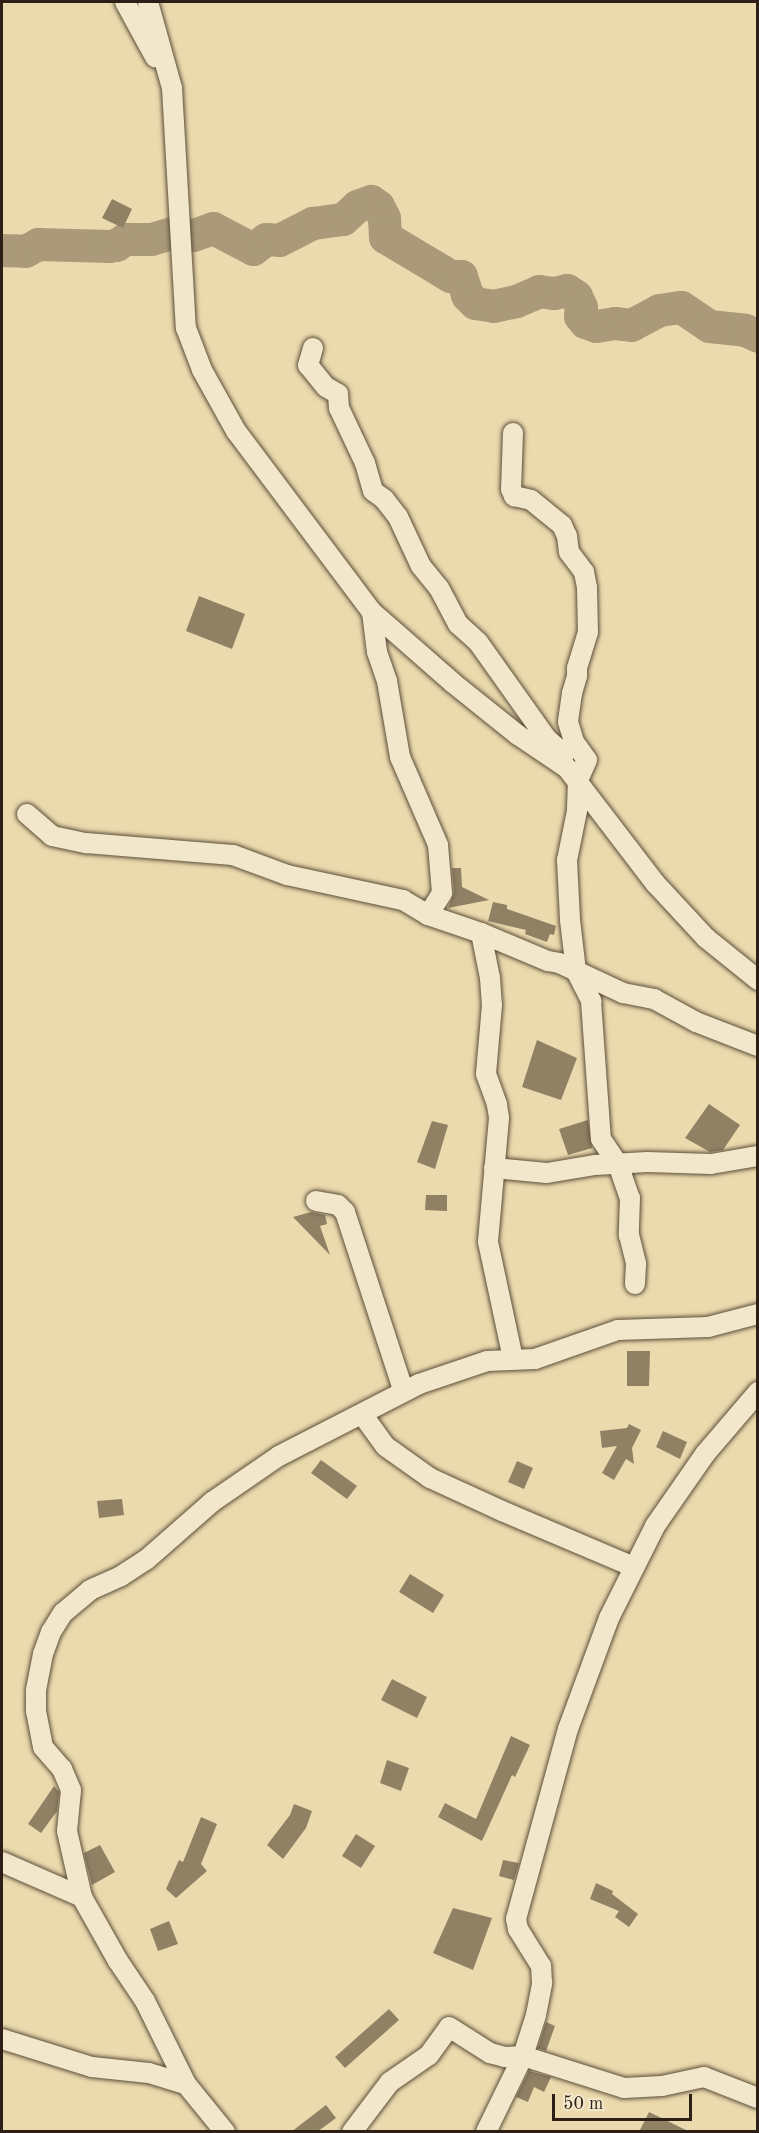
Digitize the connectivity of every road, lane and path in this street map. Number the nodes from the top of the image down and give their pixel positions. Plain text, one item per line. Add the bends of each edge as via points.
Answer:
1 (125, 2) edge
2 (148, 2) edge
3 (172, 88) junction
4 (313, 348) dead end
5 (513, 433) dead end
6 (372, 612) junction
7 (578, 780) junction
8 (27, 814) dead end
9 (428, 915) junction
10 (481, 933) junction
11 (576, 971) junction
12 (758, 980) edge
13 (758, 1046) edge
14 (758, 1156) edge
15 (618, 1164) junction
16 (494, 1168) junction
17 (316, 1201) dead end
18 (636, 1284) dead end
19 (758, 1314) edge
20 (513, 1359) junction
21 (404, 1392) junction
22 (758, 1392) edge
23 (362, 1414) junction
24 (634, 1567) junction
25 (2, 1862) edge
26 (82, 1897) junction
27 (2, 2039) edge
28 (523, 2056) junction
29 (186, 2084) junction
30 (758, 2098) edge
31 (225, 2132) edge
32 (352, 2132) edge
33 (486, 2132) edge

1 - 3 street
2 - 3 street
3 - 6 street via 186,328 202,370 236,431
4 - 7 street via 308,365 326,387 338,394 339,408 365,463 373,491 398,517 421,566 440,588 458,624 478,642 547,739 567,757
5 - 7 street via 514,496 531,500 562,525 569,552 584,572 587,588 588,632 568,722 574,742 587,760
6 - 7 street via 453,683
6 - 9 street via 400,756 438,845 442,893
7 - 11 street via 577,811 567,860
7 - 12 street via 655,883 706,938
8 - 9 street via 52,836 86,843 233,855 287,874 403,900
9 - 10 street
10 - 11 street
10 - 16 street via 492,1005 486,1074 499,1118
11 - 13 street via 623,993 661,1002 696,1022
11 - 15 street via 591,1001 601,1139
14 - 15 street via 711,1164
15 - 16 street via 547,1173
15 - 18 street via 630,1198 629,1235
16 - 20 street via 488,1242
17 - 21 street via 338,1205 345,1212
19 - 20 street via 708,1327 618,1330 535,1359
20 - 21 street via 487,1361
21 - 23 street
22 - 24 street via 705,1454 655,1526
23 - 24 street via 385,1446 430,1478
23 - 26 street via 279,1456 240,1482 146,1560 76,1600 51,1632 36,1690 36,1711 43,1747 62,1769 71,1790 67,1831
24 - 28 street via 609,1618 568,1729 516,1919 541,1966 542,1983
25 - 26 street
26 - 29 street via 145,2001
27 - 29 street via 92,2067 149,2073
28 - 30 street via 624,2088 704,2078
28 - 32 street via 490,2053 448,2027 429,2055 390,2082
28 - 33 street
29 - 31 street

